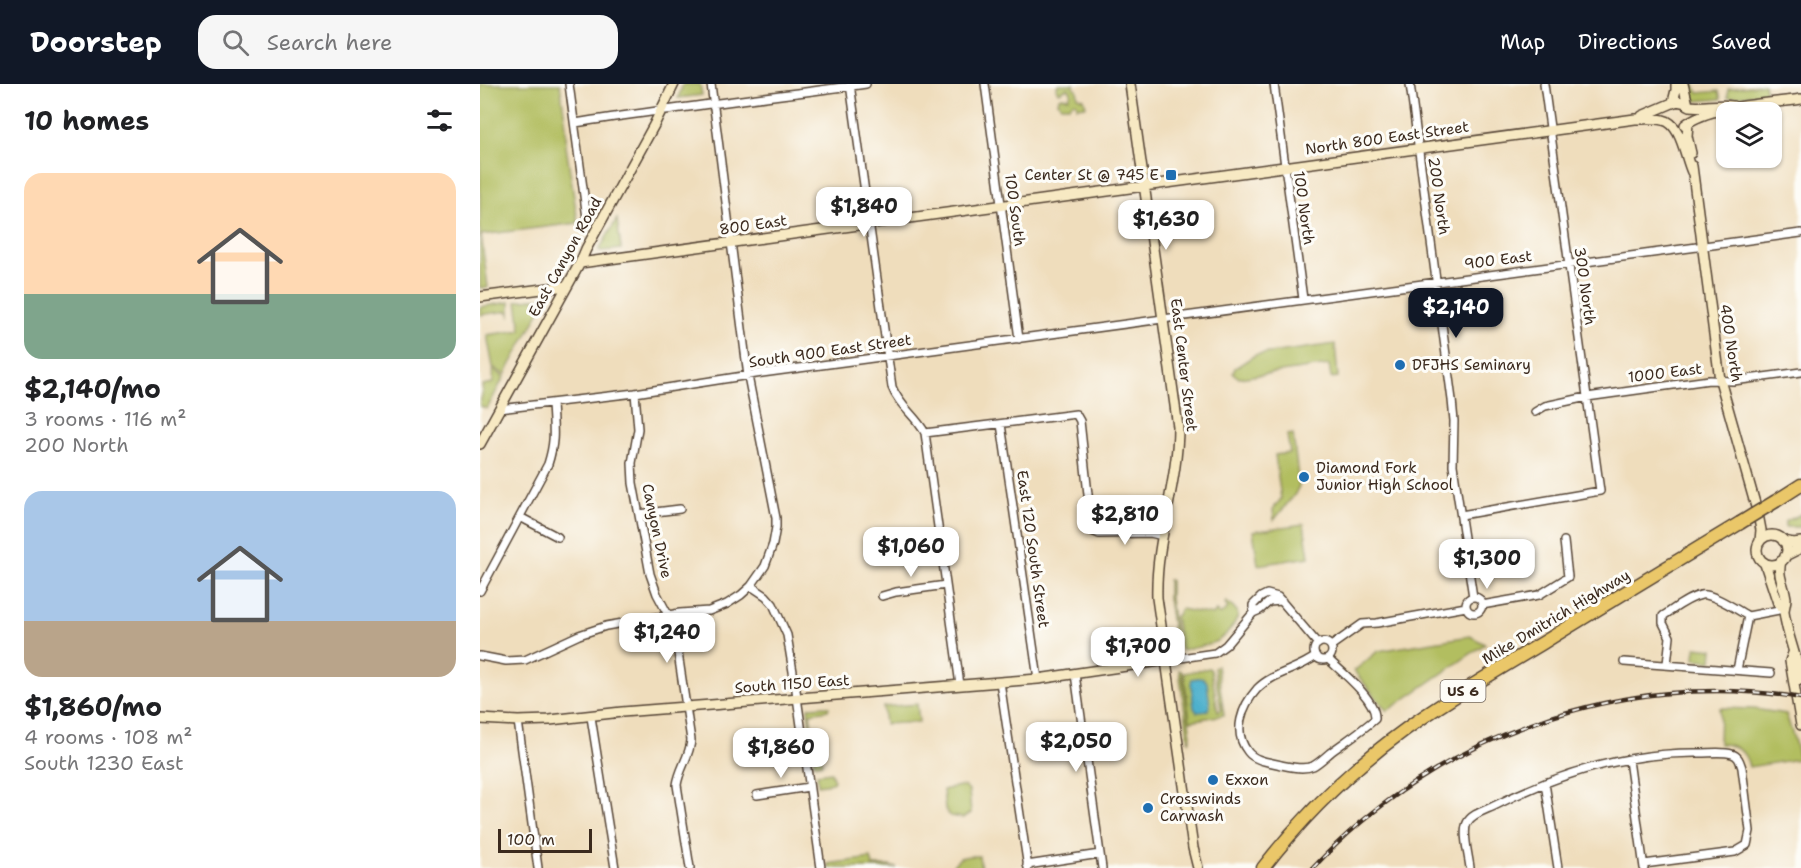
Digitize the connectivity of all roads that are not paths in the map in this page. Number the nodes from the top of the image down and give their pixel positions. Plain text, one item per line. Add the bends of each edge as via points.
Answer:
1 (569, 84) edge
2 (674, 84) edge
3 (711, 84) edge
4 (866, 84) edge
5 (985, 84) edge
6 (1130, 84) edge
7 (1274, 84) edge
8 (1410, 84) edge
9 (1544, 84) edge
10 (1676, 84) edge
11 (1683, 84) edge
12 (850, 85) edge
13 (1801, 99) edge
14 (1774, 102) edge
15 (714, 104) junction
16 (1671, 104) junction
17 (1688, 105) junction
18 (1716, 105) edge
19 (662, 110) junction
20 (1716, 111) edge
21 (1635, 119) junction
22 (1688, 122) junction
23 (574, 123) junction
24 (1671, 123) junction
25 (1550, 131) junction
26 (1419, 149) junction
27 (1285, 167) junction
28 (1692, 172) junction
29 (1144, 186) junction
30 (1001, 206) junction
31 (588, 218) dead end
32 (869, 224) junction
33 (1801, 233) edge
34 (731, 243) junction
35 (1701, 246) junction
36 (580, 263) junction
37 (1569, 265) junction
38 (1438, 282) junction
39 (566, 286) junction
40 (480, 297) edge
41 (1303, 299) junction
42 (1164, 319) junction
43 (1019, 339) junction
44 (887, 357) junction
45 (1801, 372) edge
46 (748, 376) junction
47 (1720, 380) junction
48 (635, 393) junction
49 (1587, 397) junction
50 (552, 403) junction
51 (499, 409) junction
52 (1535, 412) dead end
53 (1001, 424) junction
54 (925, 434) junction
55 (480, 444) edge
56 (1801, 485) edge
57 (680, 509) dead end
58 (639, 514) junction
59 (1758, 514) junction
60 (1461, 515) junction
61 (520, 517) junction
62 (1163, 536) junction
63 (558, 537) dead end
64 (1779, 538) junction
65 (1564, 541) dead end
66 (1760, 541) junction
67 (1801, 542) edge
68 (1801, 548) edge
69 (1783, 559) junction
70 (1766, 564) junction
71 (946, 585) junction
72 (751, 586) junction
73 (480, 591) edge
74 (882, 597) dead end
75 (1473, 597) junction
76 (1482, 604) junction
77 (1466, 607) junction
78 (1784, 609) junction
79 (669, 615) junction
80 (1748, 616) junction
81 (1318, 644) junction
82 (1330, 645) junction
83 (1792, 652) junction
84 (480, 656) edge
85 (1316, 656) junction
86 (1328, 658) junction
87 (1167, 660) junction
88 (1624, 662) dead end
89 (1667, 664) junction
90 (1737, 670) junction
91 (1771, 673) dead end
92 (1075, 674) junction
93 (1038, 679) junction
94 (1801, 680) edge
95 (1000, 682) junction
96 (960, 685) junction
97 (797, 699) junction
98 (686, 707) junction
99 (591, 717) junction
100 (480, 719) edge
101 (518, 721) junction
102 (1801, 725) edge
103 (1629, 760) junction
104 (1545, 783) junction
105 (809, 787) junction
106 (757, 795) dead end
107 (1100, 854) junction
108 (1644, 866) edge
109 (1027, 867) edge
110 (538, 868) edge
111 (615, 868) edge
112 (690, 868) edge
113 (821, 868) edge
114 (1102, 868) edge
115 (1198, 868) edge
116 (1263, 868) edge
117 (1470, 868) edge
118 (1558, 868) edge

1 - 23 street
2 - 19 main road, East Canyon Road
3 - 15 street
4 - 12 street
5 - 30 street, 100 South
6 - 29 main road, East Center Street
7 - 27 street, 100 North
8 - 26 street, 200 North
9 - 25 street, 300 North
10 - 16 main road
11 - 17 main road
12 - 15 street
12 - 32 street
13 - 14 main road
15 - 19 street
15 - 34 street
16 - 17 main road via 1682,101
16 - 21 main road
16 - 24 main road via 1667,114
17 - 18 main road
17 - 22 main road via 1692,112
19 - 23 street
19 - 36 main road, East Canyon Road
20 - 22 main road
21 - 24 main road
21 - 25 main road, North 800 East Street
22 - 24 main road via 1681,126
22 - 28 main road
23 - 31 street
24 - 28 main road
25 - 26 main road, North 800 East Street
25 - 37 street, 300 North
26 - 27 main road, North 800 East Street
26 - 38 street, 200 North
27 - 29 main road, North 800 East Street
27 - 41 street, 100 North
28 - 35 main road, 400 North
29 - 30 main road, 800 East
29 - 42 main road, East Center Street
30 - 32 main road, 800 East
30 - 43 street, 100 South
32 - 34 main road, 800 East
32 - 44 street
33 - 35 street, 900 East
34 - 36 main road, 800 East
34 - 46 street
35 - 37 street, 900 East
35 - 47 main road, 400 North
36 - 39 main road, East Canyon Road
37 - 38 street, 900 East
37 - 49 street, 300 North
38 - 41 street, 900 East
38 - 60 street, 200 North via 1454,421 1453,465
39 - 40 main road
39 - 51 main road, East Canyon Road
41 - 42 street, 900 East
42 - 43 street, South 900 East Street
42 - 62 main road, East Center Street via 1178,438
43 - 44 street, South 900 East Street
44 - 46 street, South 900 East Street
44 - 54 street via 894,392
45 - 47 street, 1000 East
46 - 48 street, South 900 East Street
46 - 72 street via 776,527 768,559
47 - 49 street, 1000 East
47 - 59 main road, 400 North
48 - 50 street, South 900 East Street
48 - 58 street, Canyon Drive via 638,429 632,469
49 - 52 street, 1000 East
49 - 60 street, 300 North via 1600,491
50 - 51 street, South 900 East Street
50 - 61 street via 552,452
51 - 55 main road, East Canyon Road
53 - 54 street
53 - 62 street via 1076,414 1094,533
53 - 93 street, East 120 South Street
54 - 71 street
56 - 116 highway, Mike Dmitrich Highway / US 6, bridge via 1405,730 1325,798
57 - 58 street
58 - 79 street, Canyon Drive via 650,574
59 - 64 main road
59 - 66 main road
60 - 75 street, 200 North
61 - 63 street
61 - 73 street
62 - 87 main road, East Center Street via 1157,598
64 - 66 main road via 1768,536
64 - 67 main road
64 - 69 main road via 1786,548
65 - 76 street via 1568,577 1539,596
66 - 70 main road via 1758,556
68 - 69 main road
69 - 70 main road
69 - 78 main road via 1779,575 1786,599
70 - 78 main road via 1778,603
71 - 74 street
71 - 96 street
72 - 79 street via 732,602 714,609
72 - 97 street via 773,604 783,624
75 - 76 street
75 - 77 street
76 - 77 street via 1477,613
77 - 82 street via 1362,624
78 - 80 street
78 - 83 main road
79 - 84 street via 594,630 525,660
79 - 98 street, Canyon Drive
80 - 89 street via 1712,596 1701,595 1682,604 1663,616 1670,637
80 - 90 street
81 - 82 street
81 - 85 street
81 - 87 street via 1282,601 1269,602 1253,613 1221,649 1208,655
82 - 86 street via 1332,654
83 - 94 main road
83 - 102 main road via 1790,661
85 - 86 street
85 - 86 street via 1267,681 1245,704 1240,732 1254,757 1294,767 1312,766 1375,719 1371,702
87 - 92 main road, South 1150 East
87 - 115 main road, East Center Street
88 - 89 street
89 - 90 street
90 - 91 street
92 - 93 main road, South 1150 East
92 - 107 street
93 - 95 main road, South 1150 East
95 - 96 main road, South 1150 East
95 - 109 street
96 - 97 main road, South 1150 East
97 - 98 main road, South 1150 East
97 - 105 street
98 - 99 main road, South 1150 East
98 - 112 street, Canyon Drive via 690,745 677,785
99 - 101 main road, South 1150 East
99 - 111 street
100 - 101 main road, South 1150 East
101 - 110 street
103 - 104 street
103 - 108 street
103 - 108 street via 1726,753 1737,756 1742,768 1749,826 1747,845 1735,852
104 - 117 street via 1476,814 1467,822
104 - 118 street
105 - 106 street
105 - 113 street
107 - 109 street
107 - 114 street

